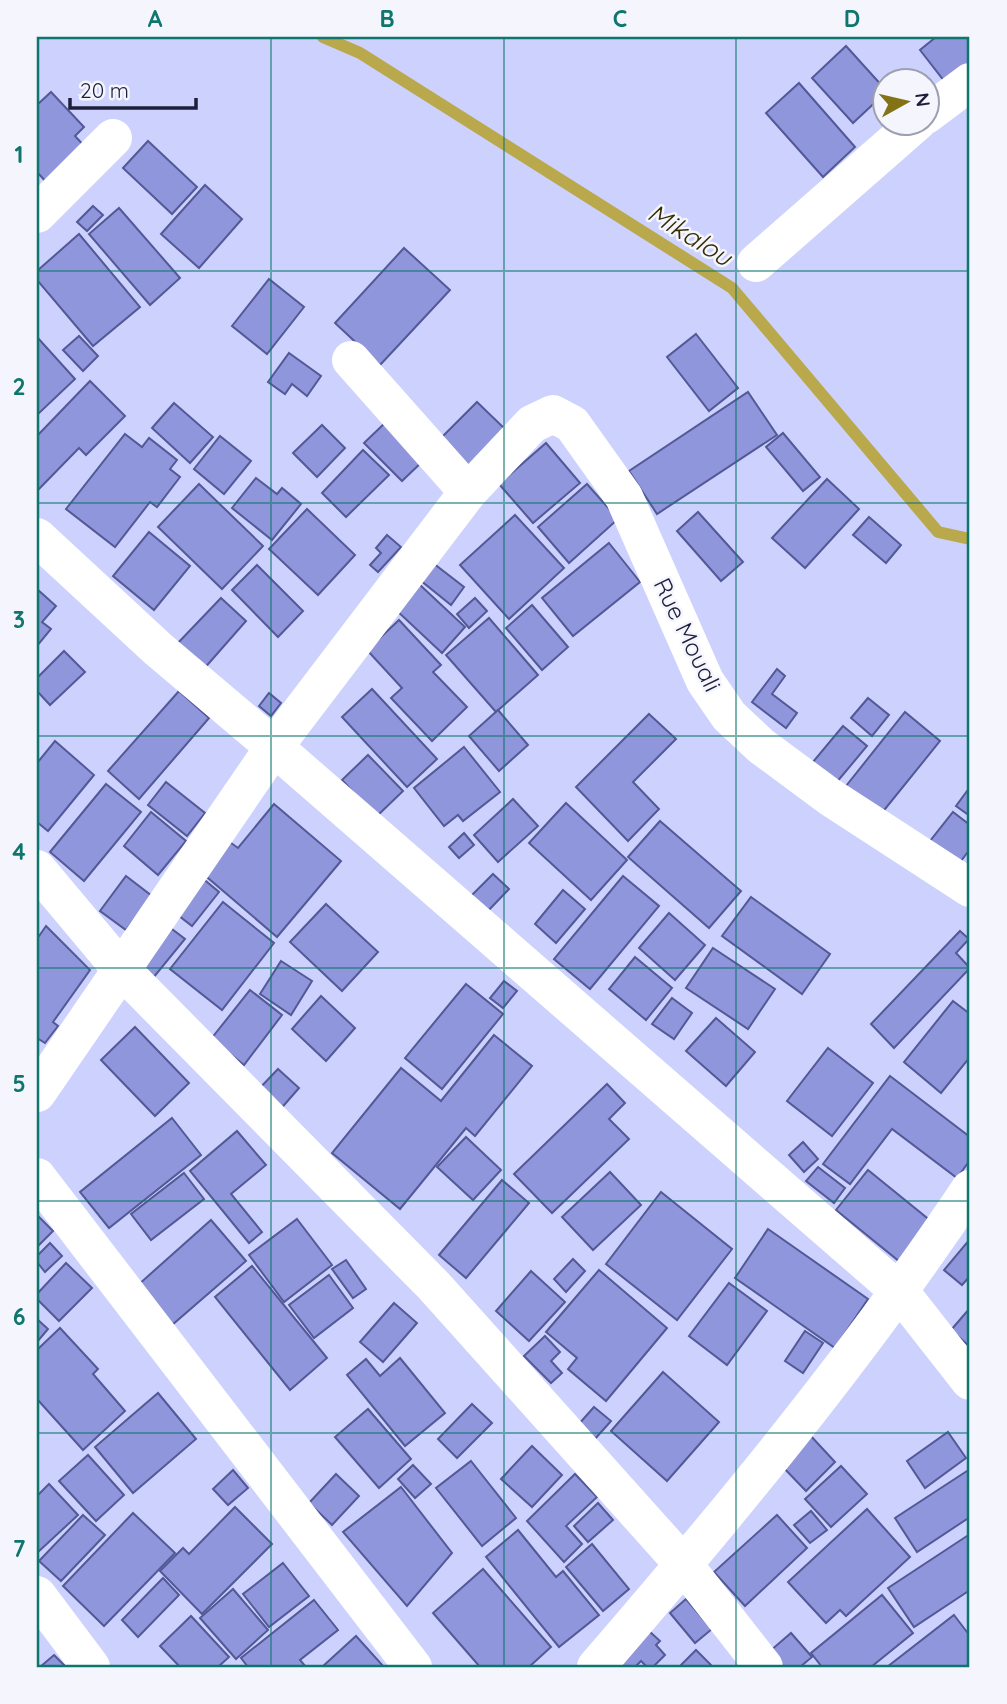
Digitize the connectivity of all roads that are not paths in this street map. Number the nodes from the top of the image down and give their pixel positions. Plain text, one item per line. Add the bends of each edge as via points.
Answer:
1 (970, 82) edge
2 (940, 104) edge
3 (901, 136) edge
4 (113, 138) dead end
5 (37, 214) edge
6 (756, 263) dead end
7 (351, 360) dead end
8 (468, 492) junction
9 (37, 537) edge
10 (274, 747) junction
11 (37, 869) edge
12 (970, 888) edge
13 (120, 968) junction
14 (37, 1093) edge
15 (37, 1177) edge
16 (970, 1189) edge
17 (901, 1293) junction
18 (970, 1381) edge
19 (684, 1565) junction
20 (37, 1595) edge
21 (91, 1667) edge
22 (413, 1667) edge
23 (596, 1667) edge
24 (764, 1667) edge

1 - 2 street
3 - 6 street
4 - 5 street
7 - 8 street
8 - 10 street
8 - 12 street, Rue Mouali via 532,424 553,414 572,424 624,497 705,681 729,716 761,747 830,797
9 - 10 street via 158,649
10 - 13 street
10 - 17 street
11 - 13 street
13 - 14 street
13 - 19 street via 434,1286
15 - 22 street
16 - 17 street
17 - 18 street
17 - 19 street
19 - 23 street
19 - 24 street
20 - 21 street

